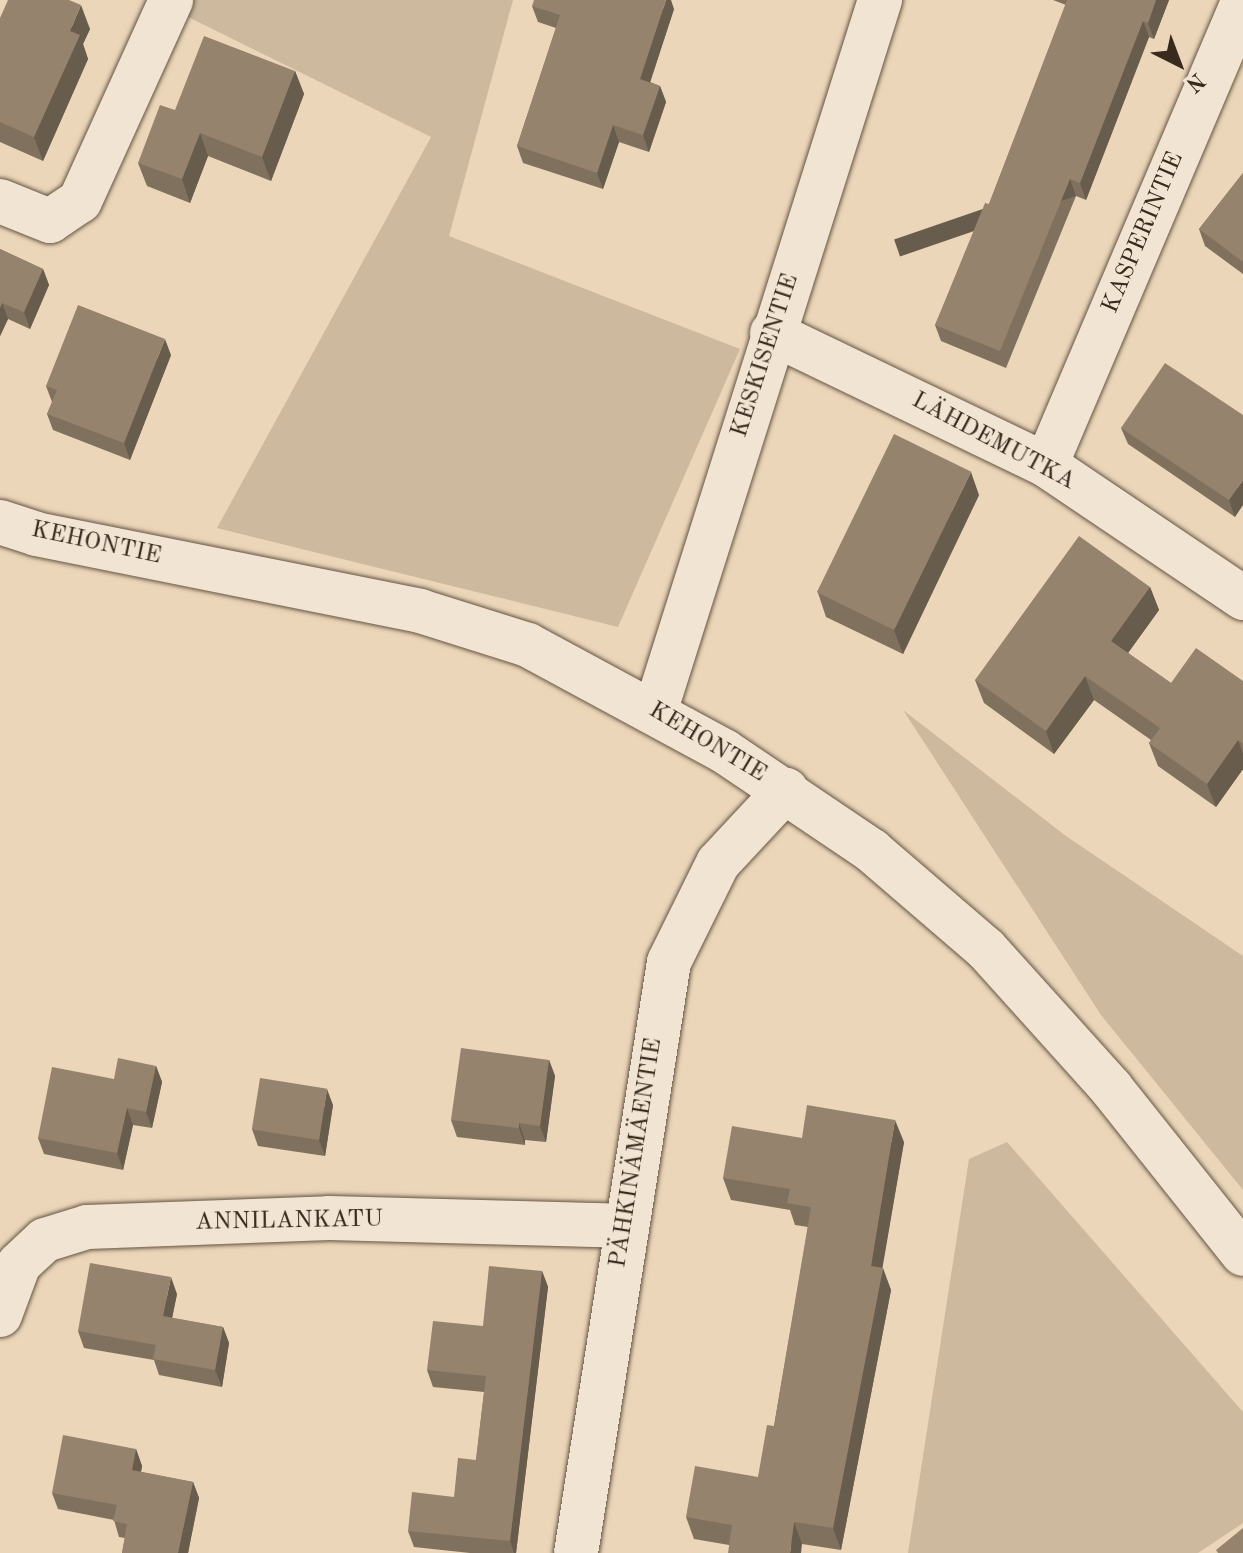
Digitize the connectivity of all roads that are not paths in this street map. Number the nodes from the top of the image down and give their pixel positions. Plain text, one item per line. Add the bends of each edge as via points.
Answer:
1 (171, 0) edge
2 (880, 0) edge
3 (1243, 2) edge
4 (0, 201) edge
5 (772, 333) junction
6 (1046, 465) junction
7 (0, 522) edge
8 (1243, 598) edge
9 (655, 712) junction
10 (786, 790) junction
11 (625, 1226) junction
12 (1243, 1254) edge
13 (0, 1315) edge
14 (576, 1553) edge

1 - 4 street via 80,201 50,221
2 - 5 street, KESKISENTIE
3 - 6 street, KASPERINTIE
5 - 6 street, LÄHDEMUTKA
5 - 9 street, KESKISENTIE
6 - 8 street, LÄHDEMUTKA
7 - 9 street, KEHONTIE via 36,534 420,611 528,645
9 - 10 street, KEHONTIE
10 - 11 street, PÄHKINÄMÄENTIE via 718,863 669,962
10 - 12 street, KEHONTIE via 872,851 986,949 1111,1088
11 - 13 street, ANNILANKATU via 329,1218 87,1227 45,1240 19,1264
11 - 14 street, PÄHKINÄMÄENTIE

